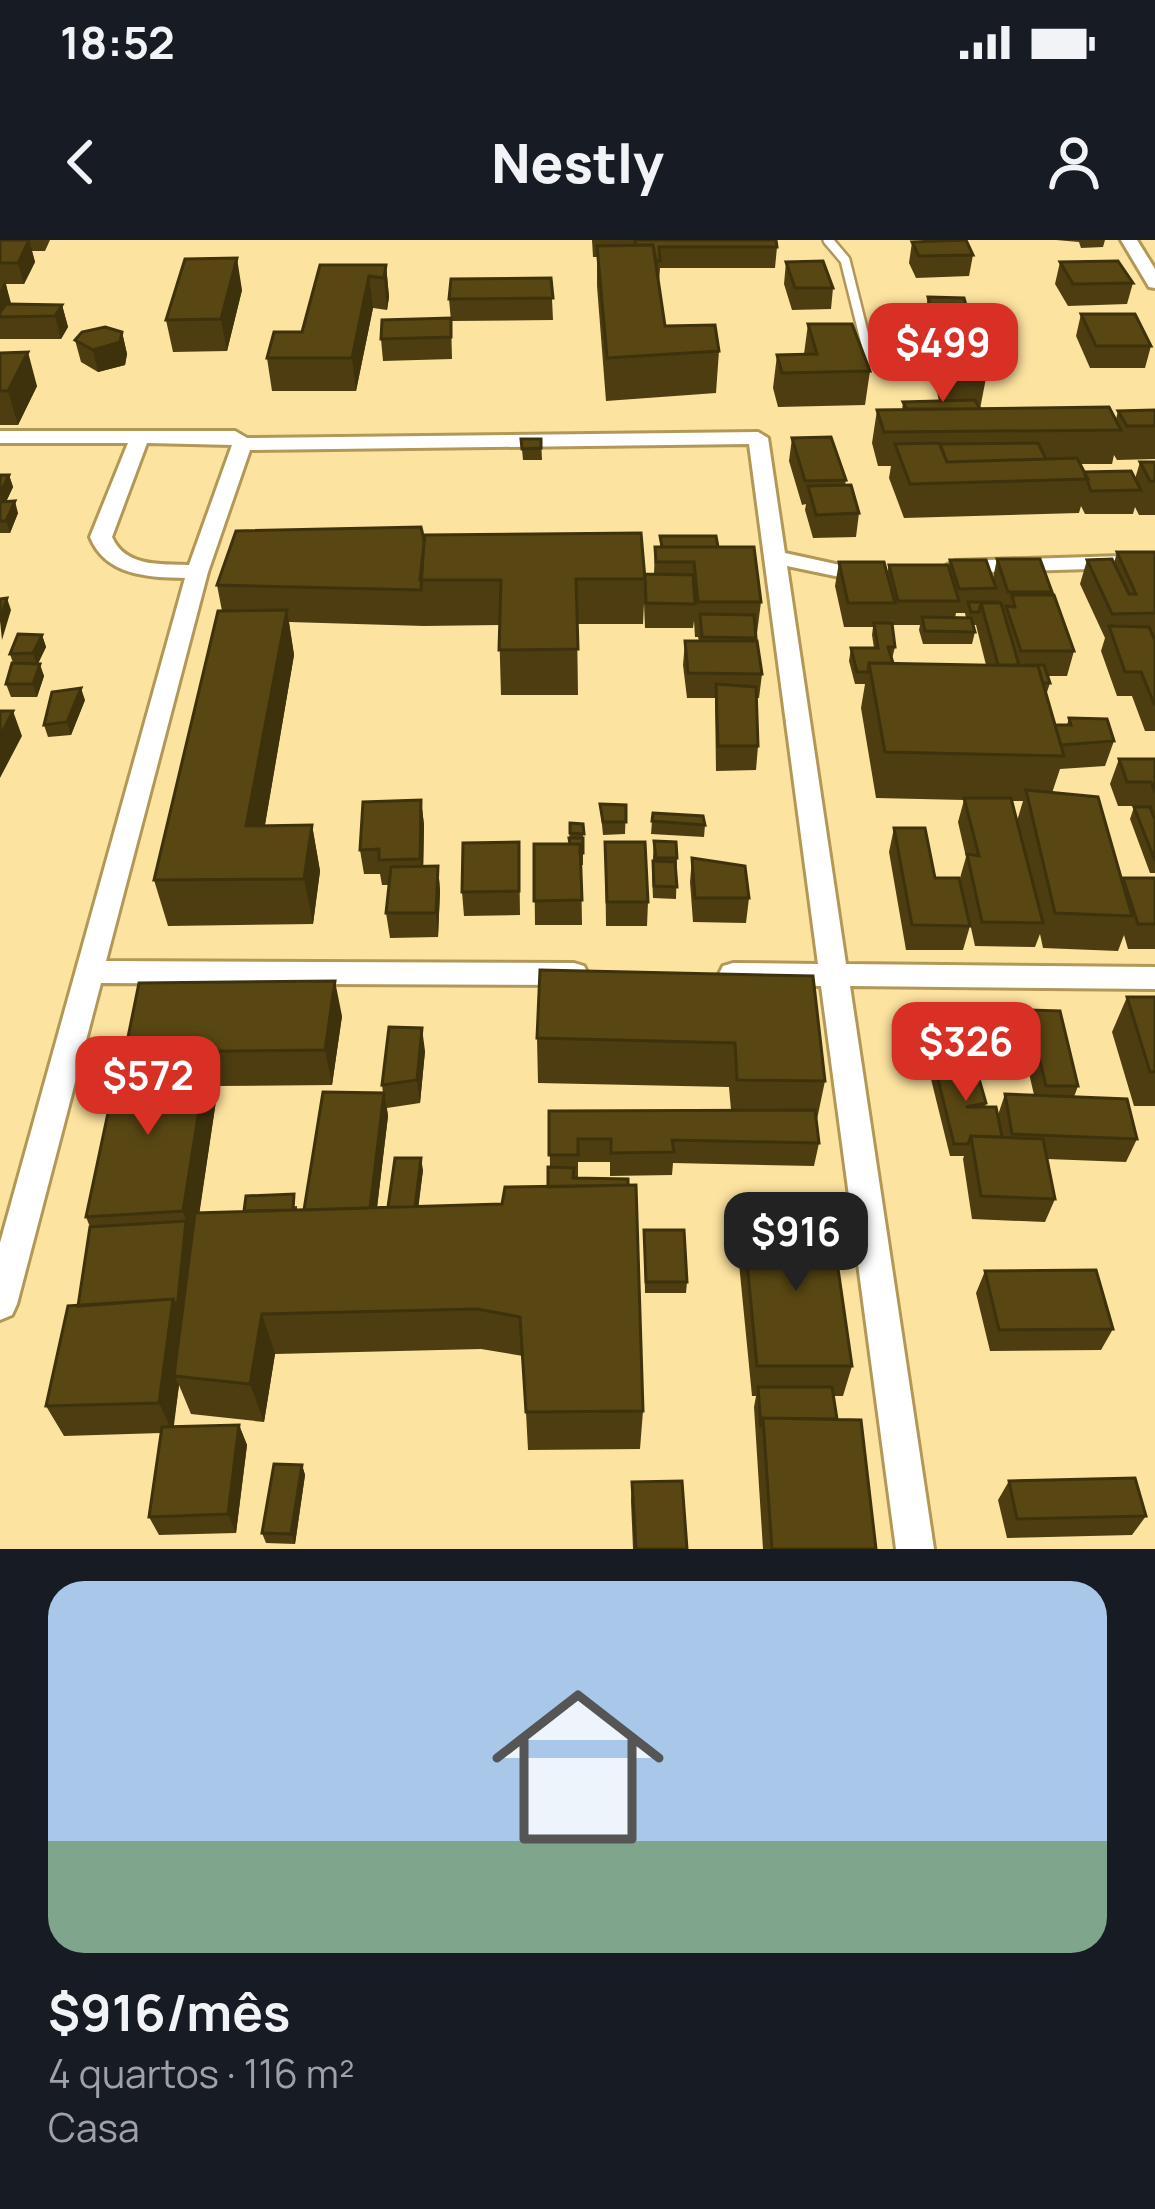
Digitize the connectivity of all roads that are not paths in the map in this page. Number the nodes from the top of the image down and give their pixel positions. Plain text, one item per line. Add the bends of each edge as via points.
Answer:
1 (828, 240) edge
2 (1129, 240) edge
3 (1155, 241) edge
4 (1155, 284) edge
5 (870, 360) edge
6 (0, 437) edge
7 (140, 437) junction
8 (242, 444) junction
9 (778, 558) junction
10 (1155, 561) edge
11 (197, 572) junction
12 (92, 972) junction
13 (596, 974) edge
14 (692, 974) edge
15 (836, 975) junction
16 (1155, 978) edge
17 (0, 1304) edge
18 (915, 1549) edge

1 - 5 lane via 844,260
2 - 3 street
2 - 4 street
6 - 7 street
7 - 8 street via 235,437
7 - 11 street via 100,537 103,549 139,567
8 - 9 street via 758,437
8 - 11 street
9 - 10 street via 840,571
9 - 15 street
11 - 12 street
12 - 13 street
12 - 17 street
14 - 15 street
15 - 16 street
15 - 18 street

